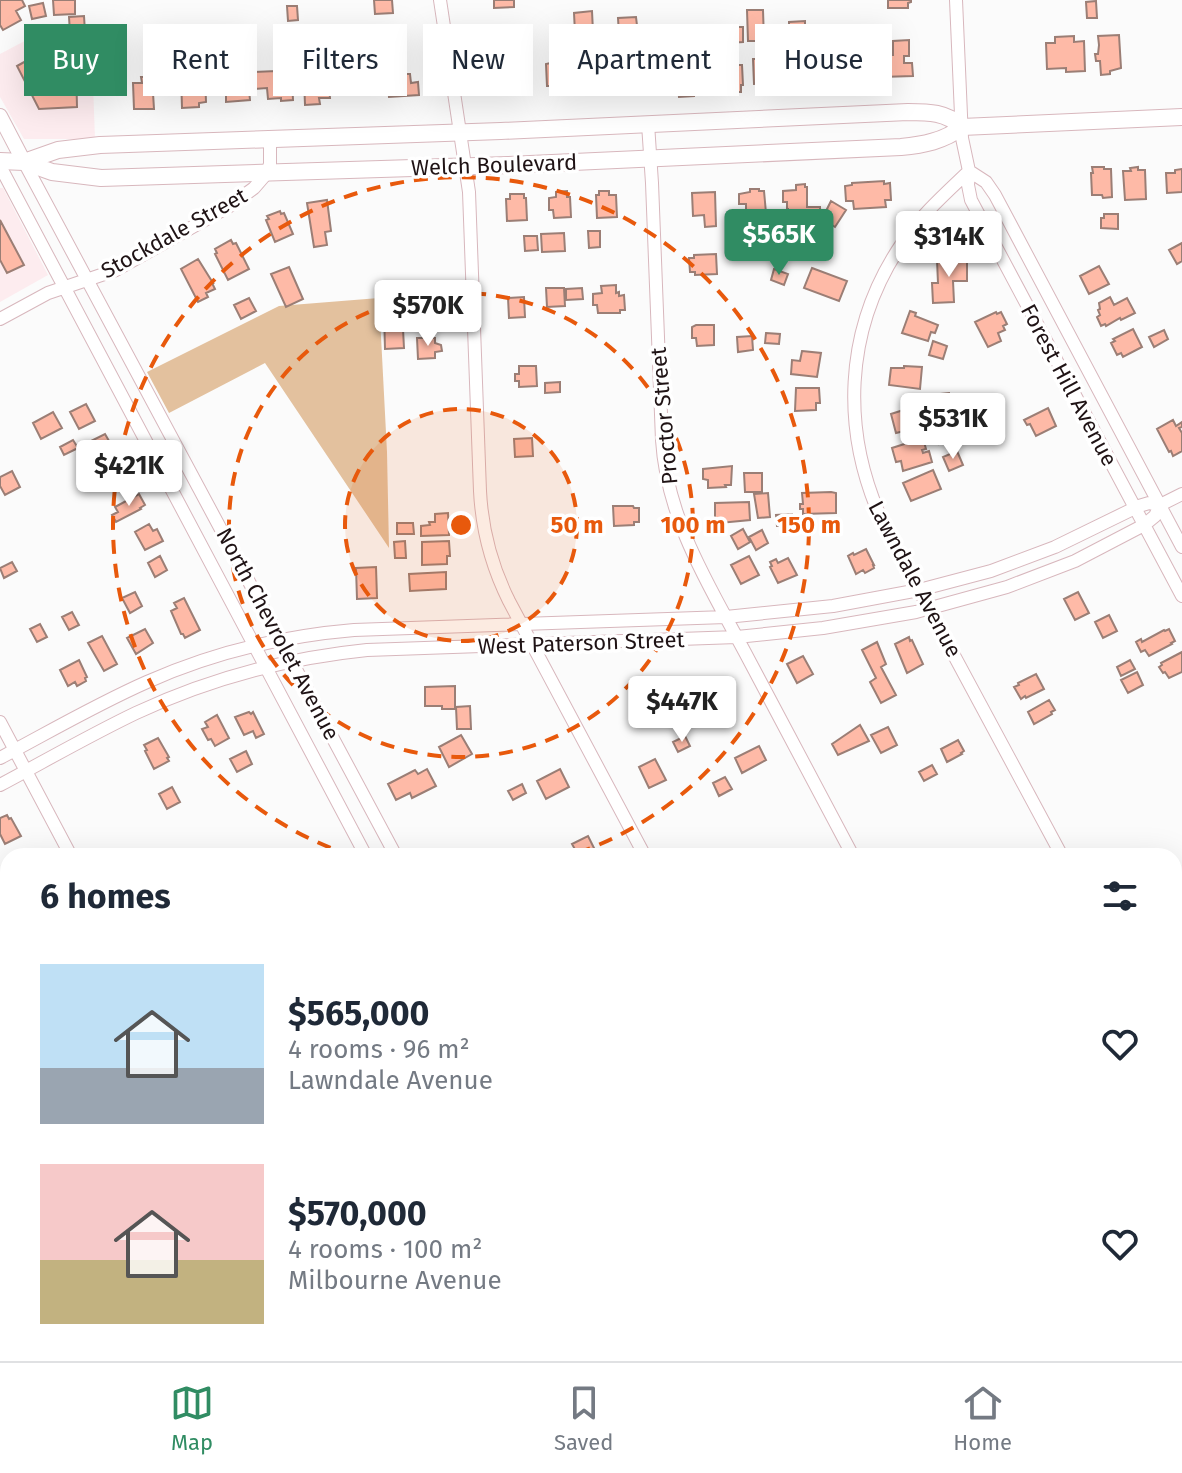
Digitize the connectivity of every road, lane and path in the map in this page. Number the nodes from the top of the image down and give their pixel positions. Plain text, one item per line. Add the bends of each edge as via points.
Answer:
1 (440, 0) edge
2 (956, 0) edge
3 (0, 116) edge
4 (1182, 117) edge
5 (648, 124) junction
6 (962, 127) junction
7 (461, 133) junction
8 (270, 139) junction
9 (650, 159) junction
10 (24, 162) junction
11 (0, 163) edge
12 (466, 166) junction
13 (969, 171) junction
14 (267, 173) junction
15 (88, 280) junction
16 (64, 287) junction
17 (0, 319) edge
18 (1182, 494) edge
19 (1160, 505) junction
20 (1135, 508) junction
21 (1144, 525) junction
22 (1182, 547) edge
23 (919, 590) junction
24 (1182, 596) edge
25 (930, 609) junction
26 (726, 617) junction
27 (521, 624) junction
28 (737, 637) junction
29 (281, 640) junction
30 (532, 645) junction
31 (254, 646) junction
32 (292, 661) junction
33 (266, 667) junction
34 (0, 722) edge
35 (15, 750) junction
36 (0, 758) edge
37 (26, 771) junction
38 (0, 785) edge
39 (67, 848) edge
40 (362, 848) edge
41 (392, 848) edge
42 (641, 848) edge
43 (849, 848) edge
44 (1058, 848) edge

1 - 7 street
2 - 6 street, Forest Hill Avenue
3 - 10 street, North Chevrolet Avenue
4 - 6 main road, Welch Boulevard
5 - 6 main road, Welch Boulevard via 921,112 943,115
5 - 7 main road, Welch Boulevard
5 - 9 street, Proctor Street
6 - 9 main road, Welch Boulevard via 915,146
6 - 13 street, Forest Hill Avenue
7 - 8 main road, Welch Boulevard
7 - 12 street
8 - 10 main road, Welch Boulevard via 87,146
8 - 14 street, Stockdale Street
9 - 12 main road, Welch Boulevard
9 - 26 street, Proctor Street via 664,465 683,532
10 - 11 main road, Welch Boulevard
10 - 14 main road, Welch Boulevard via 52,172 101,178
10 - 15 street, North Chevrolet Avenue
11 - 16 street, North Chevrolet Avenue
12 - 14 main road, Welch Boulevard
12 - 27 street via 482,523 489,555
13 - 19 street, Forest Hill Avenue via 995,195
13 - 20 street, Forest Hill Avenue via 974,206
13 - 23 street, Lawndale Avenue via 922,218 893,257 868,312 855,375 855,426 865,477
14 - 15 street, Stockdale Street via 221,211 116,270
15 - 16 street, Stockdale Street
15 - 29 street, North Chevrolet Avenue
16 - 17 street, Stockdale Street
16 - 31 street, North Chevrolet Avenue
18 - 19 street, West Paterson Street
19 - 20 street, West Paterson Street
19 - 21 street, West Paterson Street
19 - 22 street, Forest Hill Avenue
20 - 21 street, Forest Hill Avenue
20 - 23 street, West Paterson Street via 1037,554
21 - 24 street, Forest Hill Avenue
21 - 25 street, West Paterson Street via 1043,574
23 - 25 street, Lawndale Avenue
23 - 26 street, West Paterson Street
25 - 28 street, West Paterson Street
25 - 44 street, Lawndale Avenue
26 - 27 street, West Paterson Street
26 - 28 street, Proctor Street
27 - 29 street, West Paterson Street via 354,630
27 - 30 street
28 - 30 street, West Paterson Street
28 - 43 street, Proctor Street
29 - 31 street, West Paterson Street
29 - 32 street, North Chevrolet Avenue
30 - 32 street, West Paterson Street via 367,650
30 - 42 street
31 - 33 street, North Chevrolet Avenue
31 - 35 street, West Paterson Street via 145,683
32 - 33 street, West Paterson Street
32 - 41 street, North Chevrolet Avenue
33 - 37 street, West Paterson Street via 155,704
33 - 40 street, North Chevrolet Avenue
34 - 35 street
35 - 36 street, West Paterson Street
35 - 37 street
37 - 38 street, West Paterson Street
37 - 39 street

